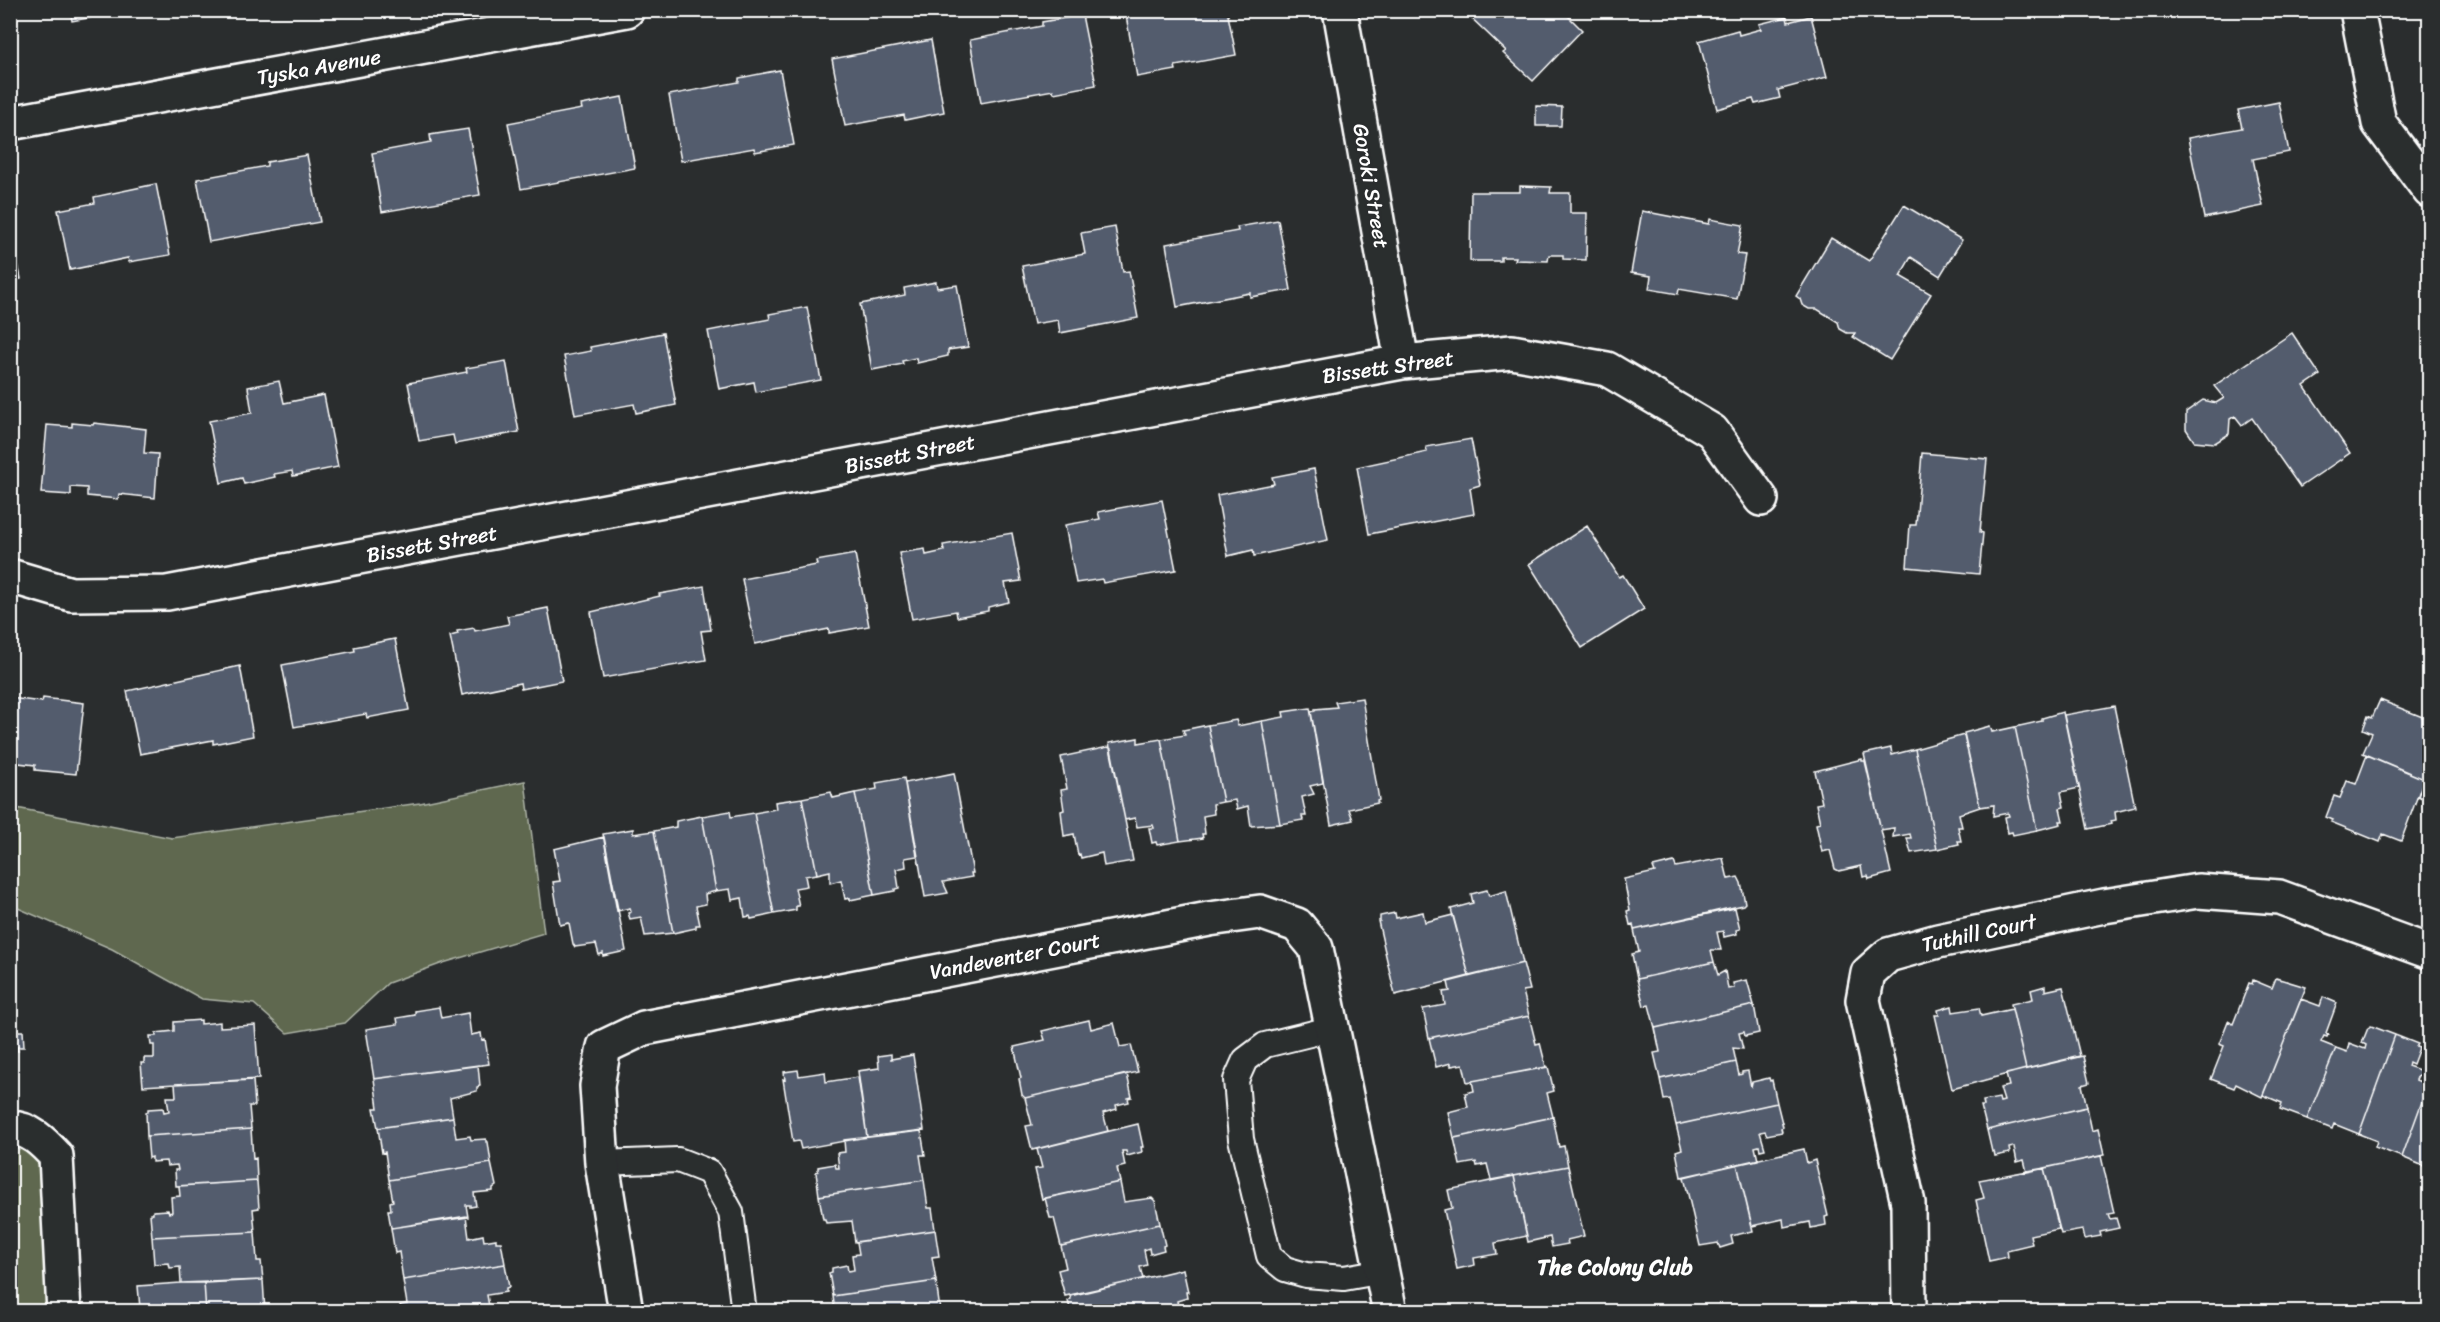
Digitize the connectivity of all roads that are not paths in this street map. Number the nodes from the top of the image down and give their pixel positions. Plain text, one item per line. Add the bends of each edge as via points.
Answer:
1 (627, 10) edge
2 (1340, 10) edge
3 (2357, 10) edge
4 (10, 123) edge
5 (2430, 191) edge
6 (1402, 362) junction
7 (1761, 499) dead end
8 (10, 576) edge
9 (2430, 952) edge
10 (1334, 1028) junction
11 (10, 1128) edge
12 (602, 1163) junction
13 (1383, 1271) junction
14 (64, 1311) edge
15 (626, 1311) edge
16 (744, 1311) edge
17 (1390, 1311) edge
18 (1910, 1311) edge

1 - 4 street, Tyska Avenue
2 - 6 street, Goroki Street
3 - 5 street via 2379,123
6 - 7 street, Bissett Street via 1512,352 1607,369 1712,431
6 - 8 street, Bissett Street via 167,593 71,594
9 - 18 street, Tuthill Court via 2279,897 2198,891 1938,940 1888,955 1868,973 1863,1000 1908,1203
10 - 12 street, Vandeventer Court via 1316,948 1297,925 1260,912 1209,919 644,1028 604,1047 597,1086
10 - 13 street, Vandeventer Court
10 - 13 lane via 1265,1045 1245,1060 1236,1080 1241,1139 1269,1256 1285,1269 1306,1275 1344,1278
11 - 14 street via 40,1139 56,1156
12 - 15 street, Vandeventer Court
12 - 16 lane via 678,1160 709,1172 731,1212
13 - 17 street, Vandeventer Court

